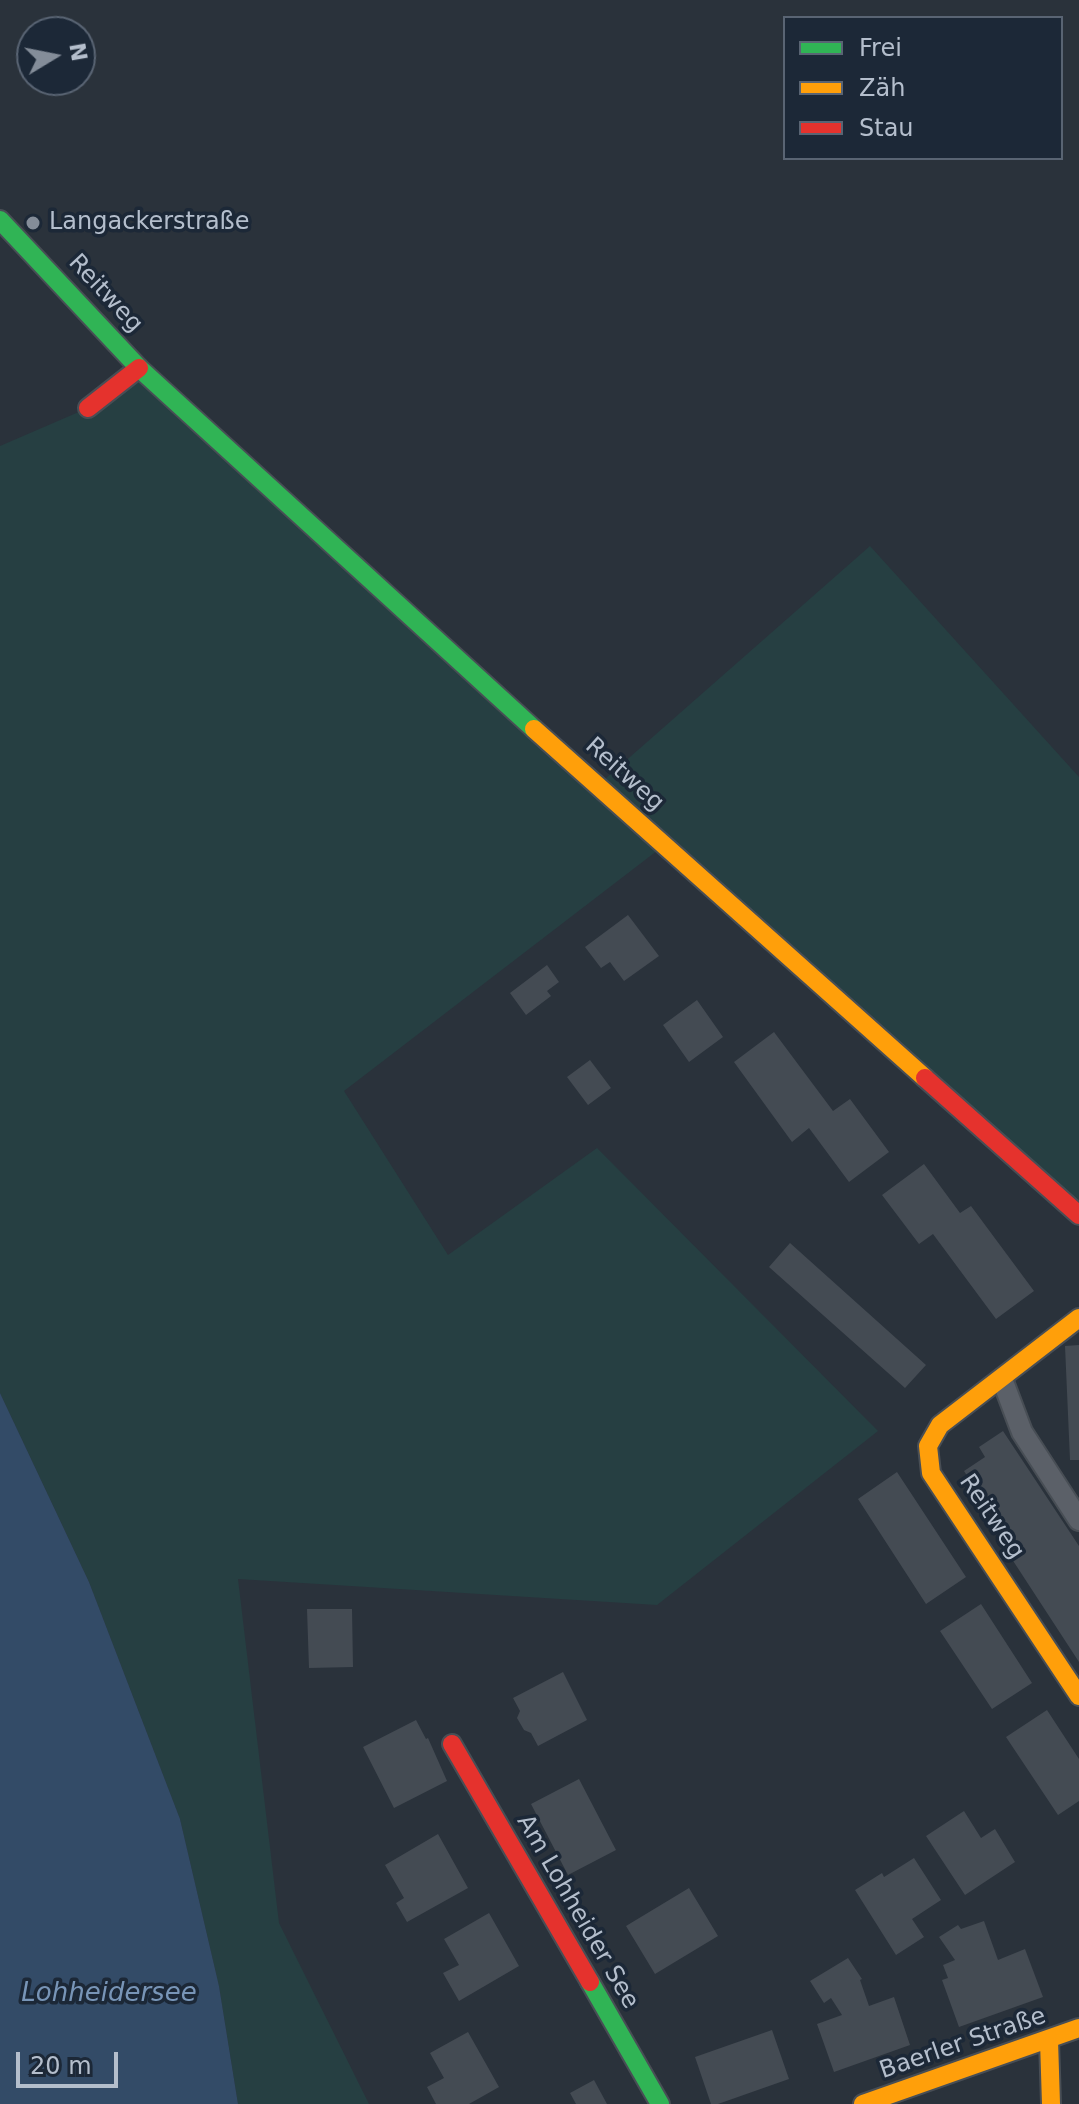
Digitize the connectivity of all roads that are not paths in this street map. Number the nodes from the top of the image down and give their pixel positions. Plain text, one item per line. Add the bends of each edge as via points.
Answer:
1 (0, 220) edge
2 (139, 368) junction
3 (88, 408) dead end
4 (1079, 1215) edge
5 (1079, 1318) edge
6 (1002, 1379) junction
7 (1079, 1520) edge
8 (1079, 1696) edge
9 (452, 1744) dead end
10 (1079, 2028) edge
11 (1049, 2040) junction
12 (660, 2104) edge
13 (863, 2104) edge
14 (1051, 2104) edge

1 - 2 main road, Reitweg
2 - 3 main road, Reitweg
2 - 4 main road, Reitweg via 521,718
5 - 6 main road, Reitweg
6 - 7 lane via 1022,1432
6 - 8 main road, Reitweg via 940,1425 928,1446 931,1473
9 - 12 main road, Am Lohheider See
10 - 11 main road, Baerler Straße
11 - 13 main road, Baerler Straße
11 - 14 main road

